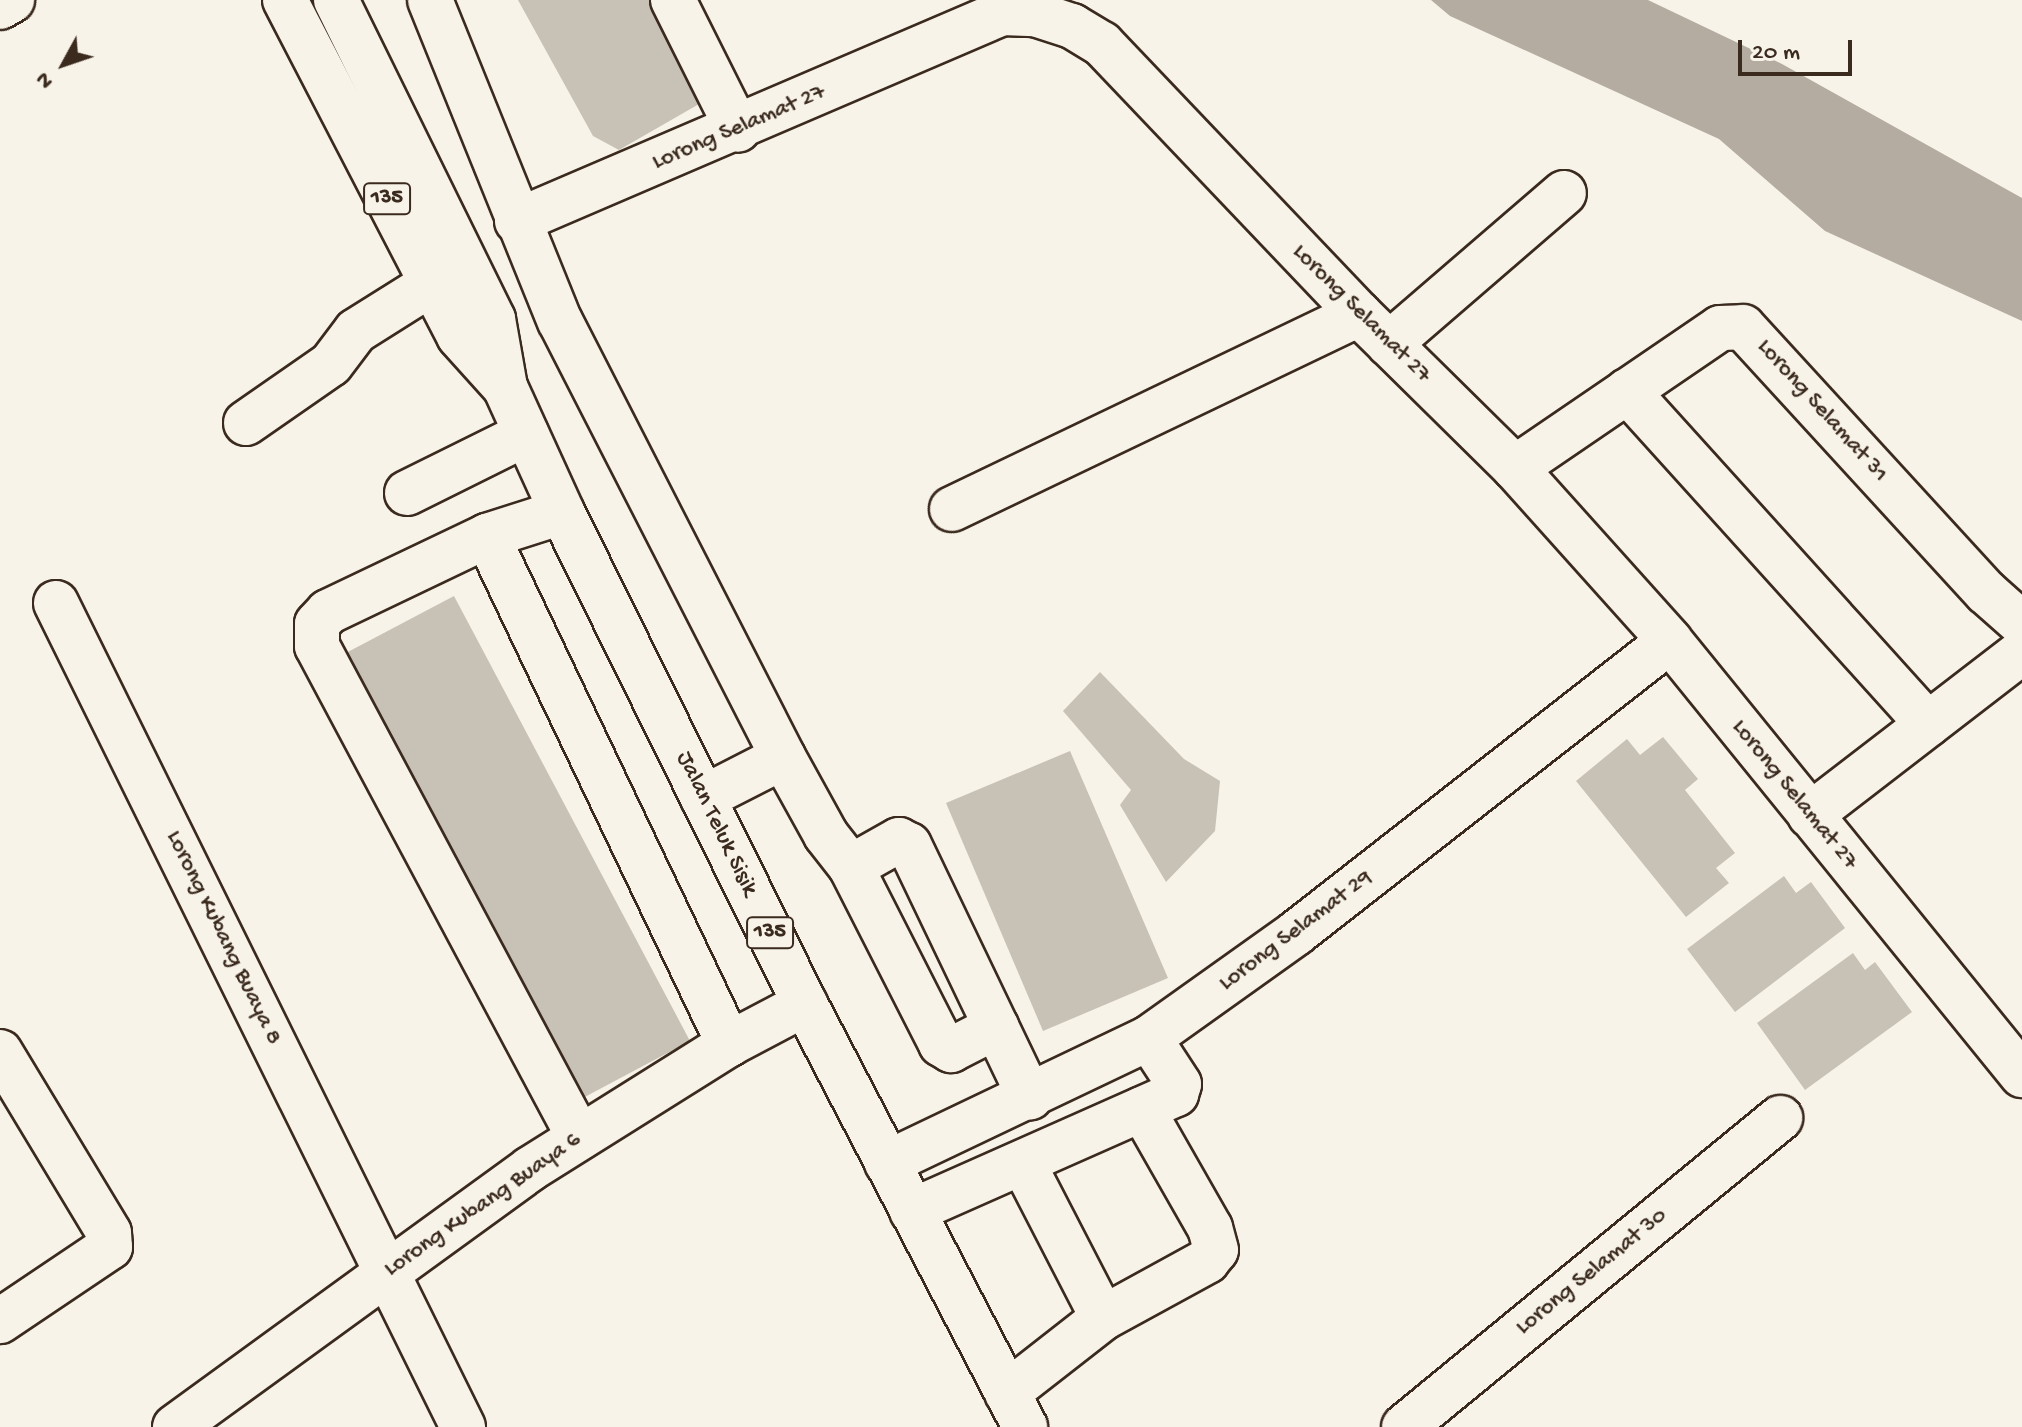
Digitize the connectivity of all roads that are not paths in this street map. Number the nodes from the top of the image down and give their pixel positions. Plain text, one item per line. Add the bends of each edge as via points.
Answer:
1 (12, 0) edge
2 (336, 0) edge
3 (430, 0) edge
4 (673, 0) edge
5 (284, 1) edge
6 (0, 7) edge
7 (738, 130) junction
8 (1564, 193) dead end
9 (517, 221) junction
10 (431, 284) junction
11 (1359, 314) junction
12 (1389, 344) junction
13 (505, 387) junction
14 (1627, 391) junction
15 (246, 423) dead end
16 (526, 434) junction
17 (1515, 468) junction
18 (407, 493) dead end
19 (952, 509) dead end
20 (562, 512) junction
21 (487, 536) junction
22 (56, 603) dead end
23 (2022, 624) edge
24 (1670, 641) junction
25 (2022, 652) edge
26 (1928, 724) junction
27 (783, 757) junction
28 (703, 798) junction
29 (1810, 815) junction
30 (851, 867) junction
31 (805, 1004) junction
32 (996, 1027) junction
33 (1149, 1038) junction
34 (729, 1044) junction
35 (0, 1052) edge
36 (2022, 1075) edge
37 (1030, 1097) junction
38 (1142, 1109) junction
39 (1780, 1118) dead end
40 (579, 1137) junction
41 (887, 1163) junction
42 (1023, 1163) junction
43 (912, 1211) junction
44 (386, 1274) junction
45 (1103, 1318) junction
46 (0, 1321) edge
47 (1016, 1410) edge
48 (175, 1427) edge
49 (463, 1427) edge
50 (1404, 1427) edge

1 - 6 street
2 - 13 street, Jalan Teluk Sisik / 135 via 493,319
3 - 9 street
4 - 7 street
5 - 10 street, Jalan Teluk Sisik / 135
7 - 9 street, Lorong Selamat 27
7 - 11 street, Lorong Selamat 27 via 972,24 1002,13 1035,14 1102,44
8 - 12 street
9 - 27 street via 560,321
10 - 13 street, Jalan Teluk Sisik / 135 via 459,336
10 - 15 street via 356,331 331,364
11 - 12 street, Lorong Selamat 27
11 - 19 street
12 - 17 street, Lorong Selamat 27
13 - 16 street, Jalan Teluk Sisik / 135
14 - 17 street, Lorong Selamat 31
14 - 23 street, Lorong Selamat 31 via 1720,328 1743,327 1986,592
14 - 26 street
16 - 18 street
16 - 20 street, Jalan Teluk Sisik / 135
17 - 24 street, Lorong Selamat 27
20 - 21 street
20 - 28 street, Jalan Teluk Sisik / 135
21 - 34 street
21 - 40 street via 328,612 317,624 317,646
22 - 44 street, Lorong Kubang Buaya 8
24 - 29 street, Lorong Selamat 27
24 - 33 street, Lorong Selamat 29 via 1296,933
25 - 26 street
26 - 29 street
27 - 28 street
27 - 30 street via 826,835
28 - 31 street, Jalan Teluk Sisik / 135
29 - 36 street, Lorong Selamat 27
30 - 32 street via 941,1044 951,1050
30 - 32 street via 899,840 909,845
31 - 34 street, Lorong Kubang Buaya 6
31 - 41 street, Jalan Teluk Sisik / 135
32 - 37 street
33 - 37 street, Lorong Selamat 29
33 - 38 street via 1179,1090
34 - 40 street, Lorong Kubang Buaya 6
35 - 46 street via 109,1233 110,1247
37 - 41 street, Lorong Selamat 29
38 - 42 street
38 - 45 street via 1210,1228 1216,1250 1207,1261
39 - 50 street, Lorong Selamat 30
40 - 44 street, Lorong Kubang Buaya 6
41 - 43 street, Jalan Teluk Sisik / 135
42 - 43 street
42 - 45 street
43 - 47 street, Jalan Teluk Sisik / 135
44 - 48 street, Lorong Kubang Buaya 6
44 - 49 street, Lorong Kubang Buaya 8
45 - 47 street

